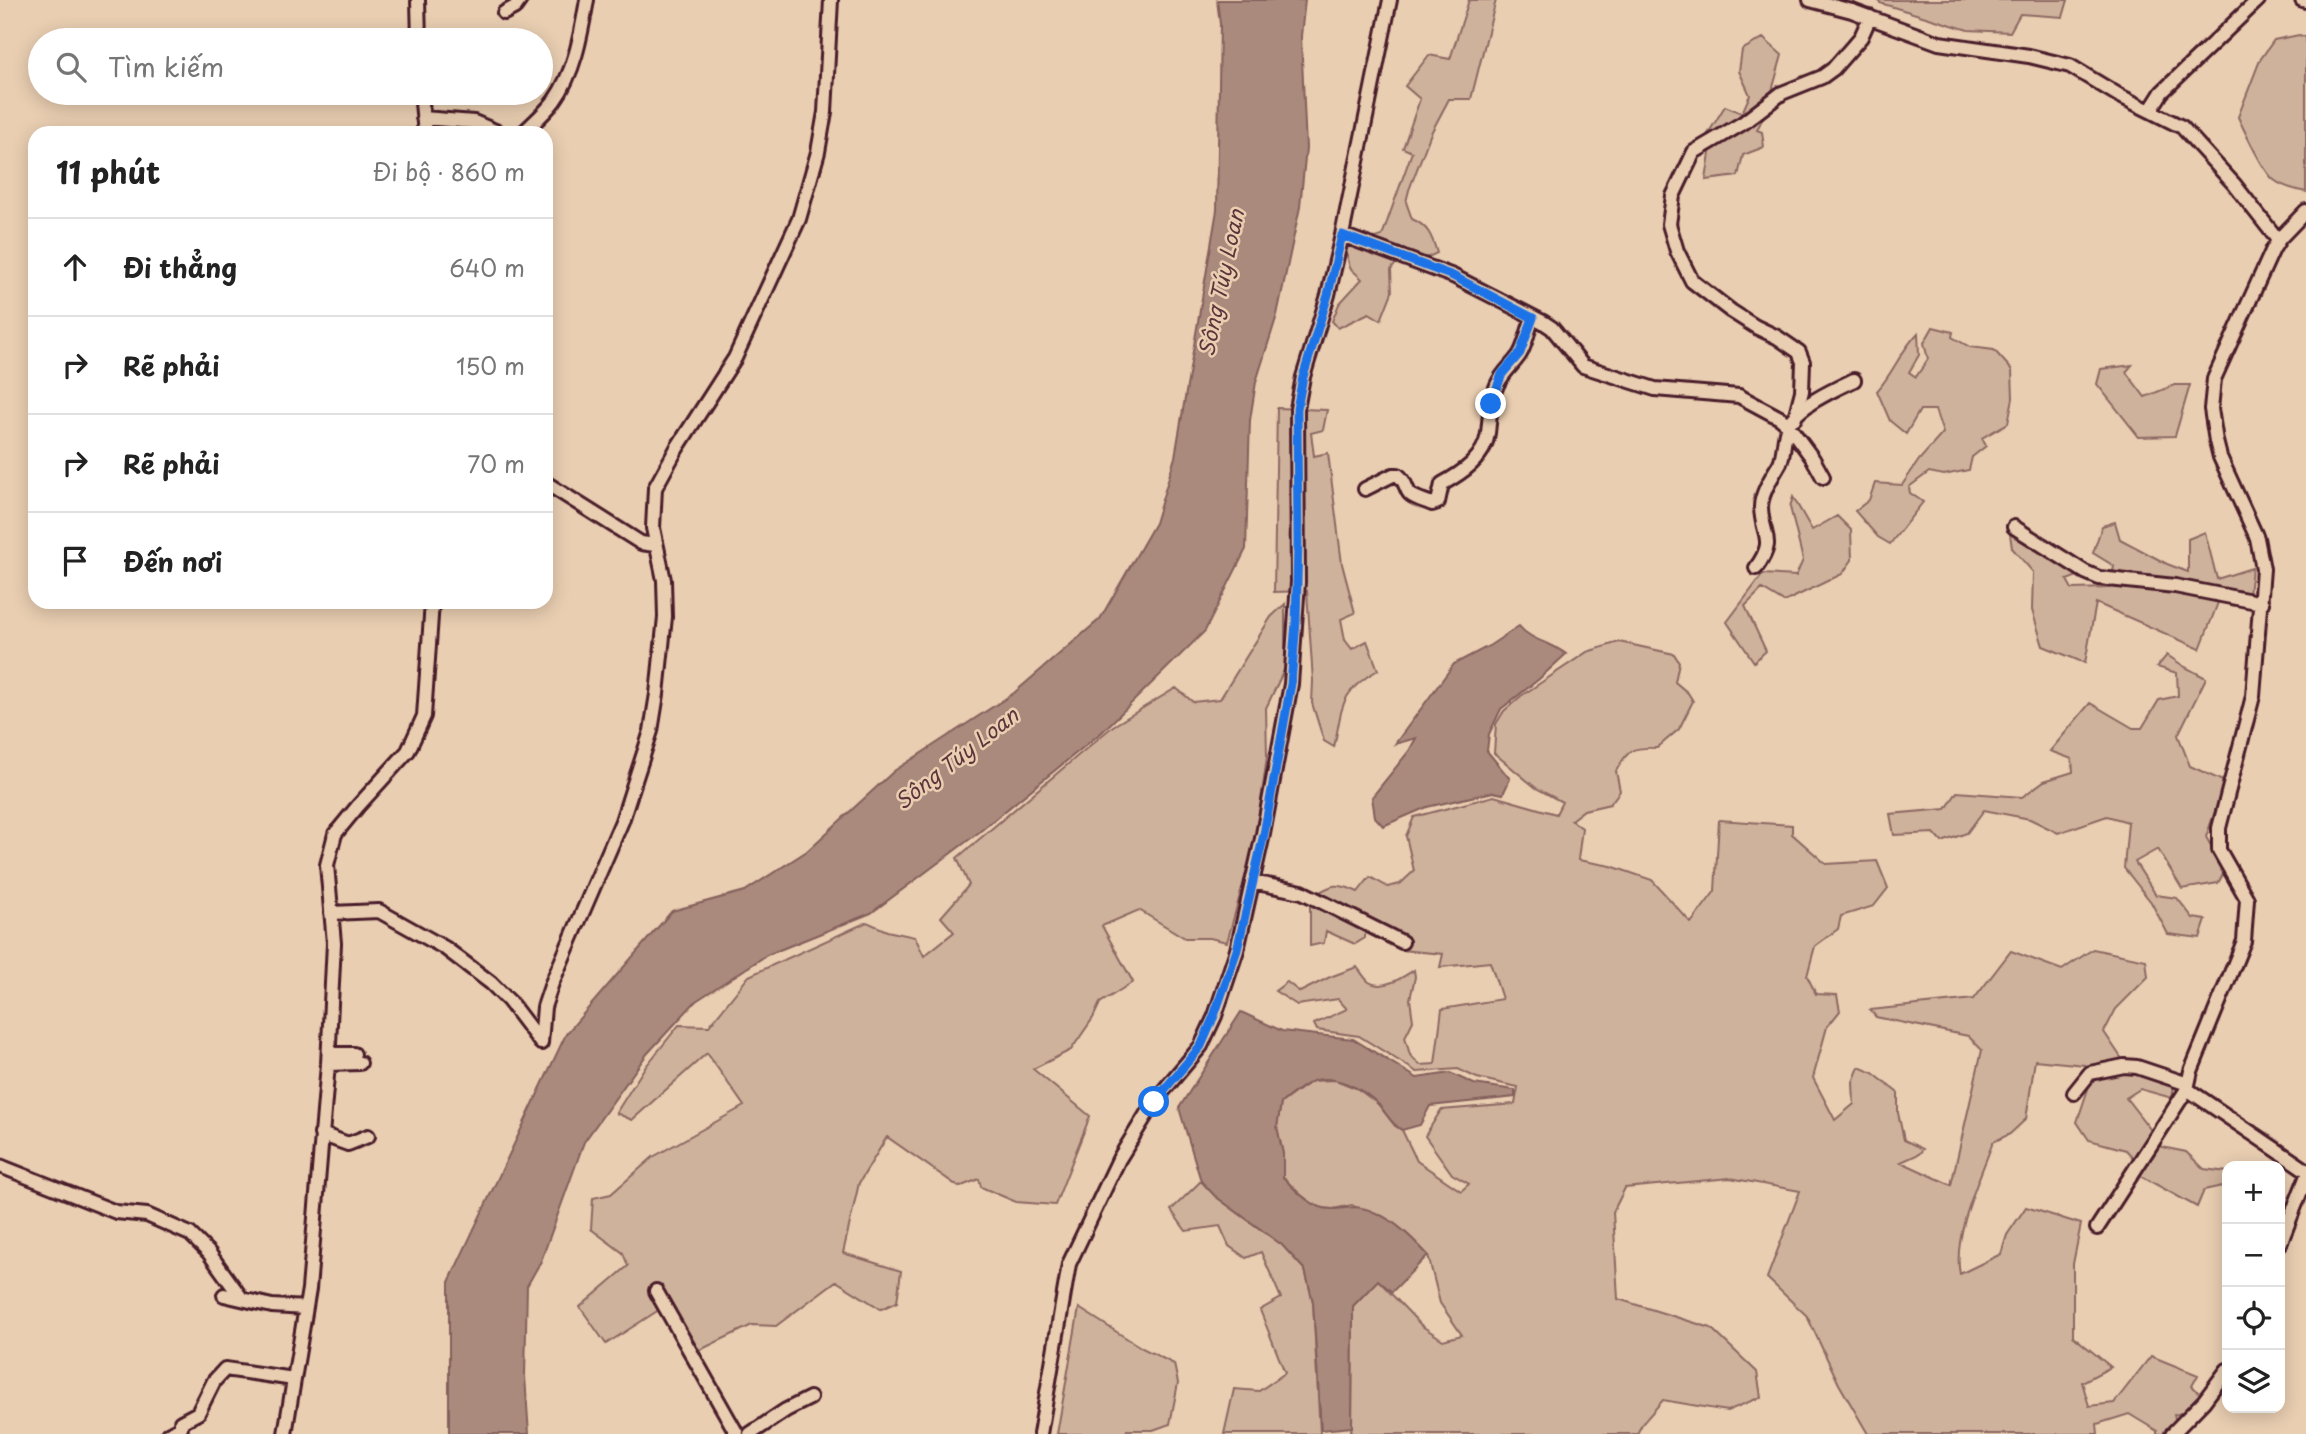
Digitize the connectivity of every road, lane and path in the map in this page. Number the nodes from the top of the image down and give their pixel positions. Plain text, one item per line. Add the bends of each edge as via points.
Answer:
1 (418, 0) edge
2 (520, 0) edge
3 (587, 0) edge
4 (831, 0) edge
5 (1390, 0) edge
6 (1810, 0) edge
7 (2258, 0) edge
8 (504, 13) dead end
9 (1870, 17) junction
10 (419, 28) edge
11 (553, 100) edge
12 (422, 105) edge
13 (550, 105) edge
14 (2150, 111) junction
15 (423, 118) junction
16 (424, 126) edge
17 (483, 126) edge
18 (530, 126) edge
19 (2306, 211) edge
20 (1342, 235) junction
21 (2278, 240) junction
22 (1533, 318) junction
23 (1854, 380) dead end
24 (1791, 422) junction
25 (1823, 477) dead end
26 (553, 487) edge
27 (1365, 489) dead end
28 (2014, 527) dead end
29 (655, 545) junction
30 (1756, 568) dead end
31 (2262, 603) junction
32 (432, 609) edge
33 (1252, 882) junction
34 (331, 913) junction
35 (1402, 942) dead end
36 (357, 1058) dead end
37 (329, 1059) junction
38 (2188, 1086) junction
39 (2074, 1093) dead end
40 (321, 1134) junction
41 (368, 1136) dead end
42 (0, 1166) edge
43 (2306, 1170) edge
44 (2306, 1178) edge
45 (300, 1217) dead end
46 (314, 1219) junction
47 (2097, 1228) dead end
48 (2285, 1231) edge
49 (656, 1291) dead end
50 (224, 1295) dead end
51 (243, 1299) junction
52 (306, 1308) junction
53 (2222, 1377) edge
54 (294, 1379) junction
55 (810, 1398) dead end
56 (168, 1434) edge
57 (285, 1434) edge
58 (737, 1434) edge
59 (750, 1434) edge
60 (1041, 1434) edge
61 (2172, 1434) edge

1 - 10 street
2 - 8 street
3 - 11 street via 578,47
4 - 29 street via 825,112 799,219 735,358 656,488
5 - 20 street
6 - 9 street
7 - 14 street via 2162,92
9 - 14 street via 1939,43 2062,62
9 - 24 street via 1861,37 1833,69 1782,93 1694,152 1673,196 1670,224 1692,281 1799,352 1802,391
12 - 15 street
13 - 18 street
14 - 21 street via 2177,124 2194,139
15 - 16 street
15 - 17 street
19 - 21 street
20 - 22 street via 1453,276
20 - 33 street via 1297,409 1298,582 1291,684
21 - 31 street via 2211,394 2220,457 2257,538 2263,569
22 - 24 street via 1552,328 1583,366 1655,389 1739,396
22 - 27 street via 1520,353 1496,386 1481,451 1467,468 1442,484 1438,502 1432,504 1409,493 1398,475
23 - 24 street via 1802,410
24 - 25 street
24 - 30 street via 1783,456 1761,505 1769,542
26 - 29 street via 641,543
28 - 31 street via 2099,578 2175,586
29 - 34 street via 664,580 665,617 651,731 622,821 552,983 544,1007 541,1043 497,988 445,948 379,911
31 - 38 street via 2253,696 2219,828 2219,850 2247,899 2244,941
32 - 34 street via 424,716 408,751 335,834 327,865
33 - 35 street via 1302,892
33 - 60 street via 1237,950 1201,1046 1154,1102 1119,1159 1069,1264
34 - 37 street
36 - 37 street
37 - 40 street
38 - 39 street via 2124,1066 2090,1073
38 - 43 street
38 - 47 street
40 - 41 street via 348,1144
40 - 46 street
42 - 51 street via 116,1212 147,1215 190,1234
44 - 48 street
45 - 46 street
46 - 52 street
49 - 58 street
50 - 51 street
51 - 52 street
52 - 54 street
53 - 61 street
54 - 56 street via 225,1369 198,1413
54 - 57 street
55 - 59 street

